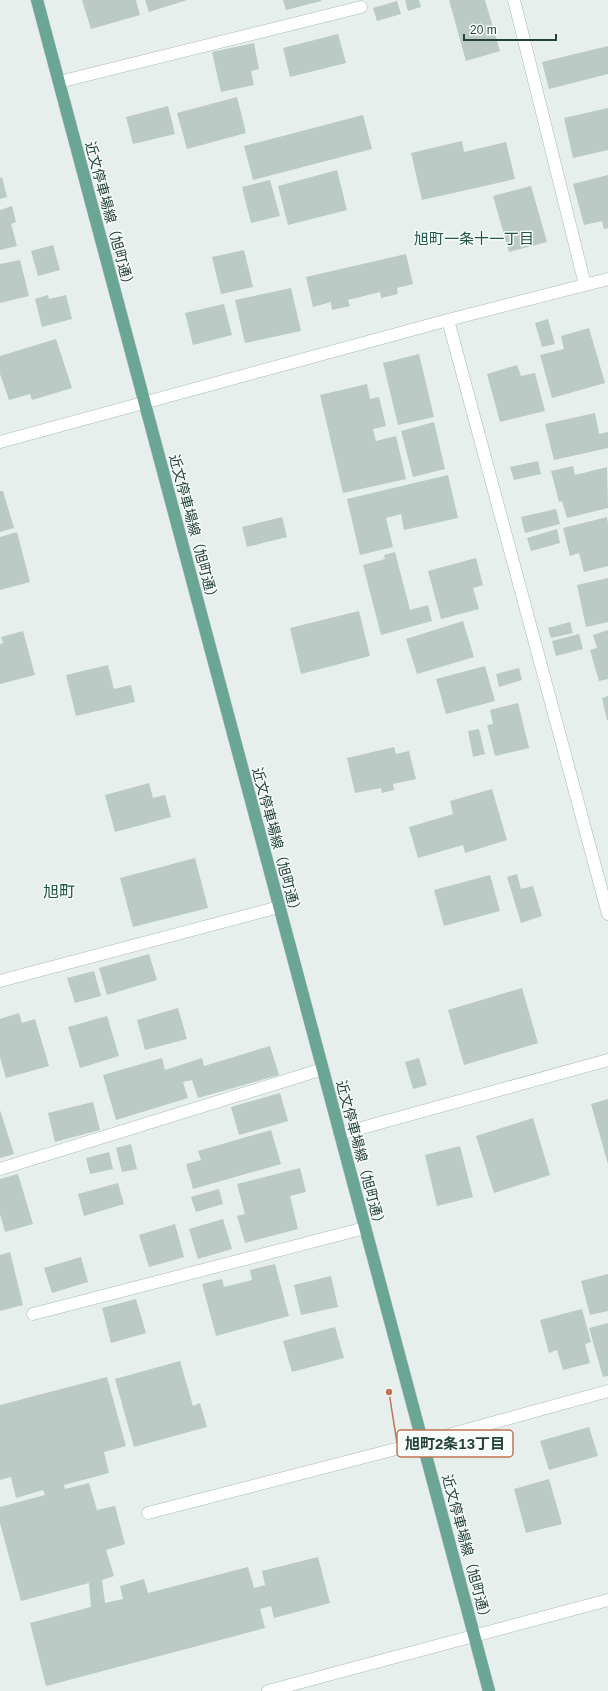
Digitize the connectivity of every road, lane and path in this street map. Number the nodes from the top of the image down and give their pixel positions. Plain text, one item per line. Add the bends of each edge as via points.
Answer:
1 (37, 0) edge
2 (514, 0) edge
3 (361, 7) dead end
4 (59, 82) junction
5 (608, 279) edge
6 (585, 285) junction
7 (448, 320) junction
8 (145, 404) junction
9 (0, 442) edge
10 (279, 908) junction
11 (608, 914) edge
12 (0, 981) edge
13 (608, 1060) edge
14 (323, 1069) junction
15 (340, 1134) junction
16 (0, 1169) edge
17 (365, 1228) junction
18 (32, 1314) dead end
19 (608, 1391) edge
20 (423, 1442) junction
21 (148, 1513) dead end
22 (608, 1600) edge
23 (474, 1636) junction
24 (268, 1691) edge
25 (489, 1691) edge

1 - 4 main road, 近文停車場線（旭町通）
2 - 6 street
3 - 4 street
4 - 8 main road, 近文停車場線（旭町通）
5 - 6 street
6 - 7 street
7 - 8 street
7 - 11 street
8 - 9 street
8 - 10 main road, 近文停車場線（旭町通）
10 - 12 street
10 - 14 main road, 近文停車場線（旭町通）
13 - 15 street
14 - 15 main road, 近文停車場線（旭町通）
14 - 16 street
15 - 17 main road, 近文停車場線（旭町通）
17 - 18 street
17 - 20 main road, 近文停車場線（旭町通）
19 - 20 street
20 - 21 street
20 - 23 main road, 近文停車場線（旭町通）
22 - 23 street
23 - 24 street
23 - 25 main road, 近文停車場線（旭町通）

